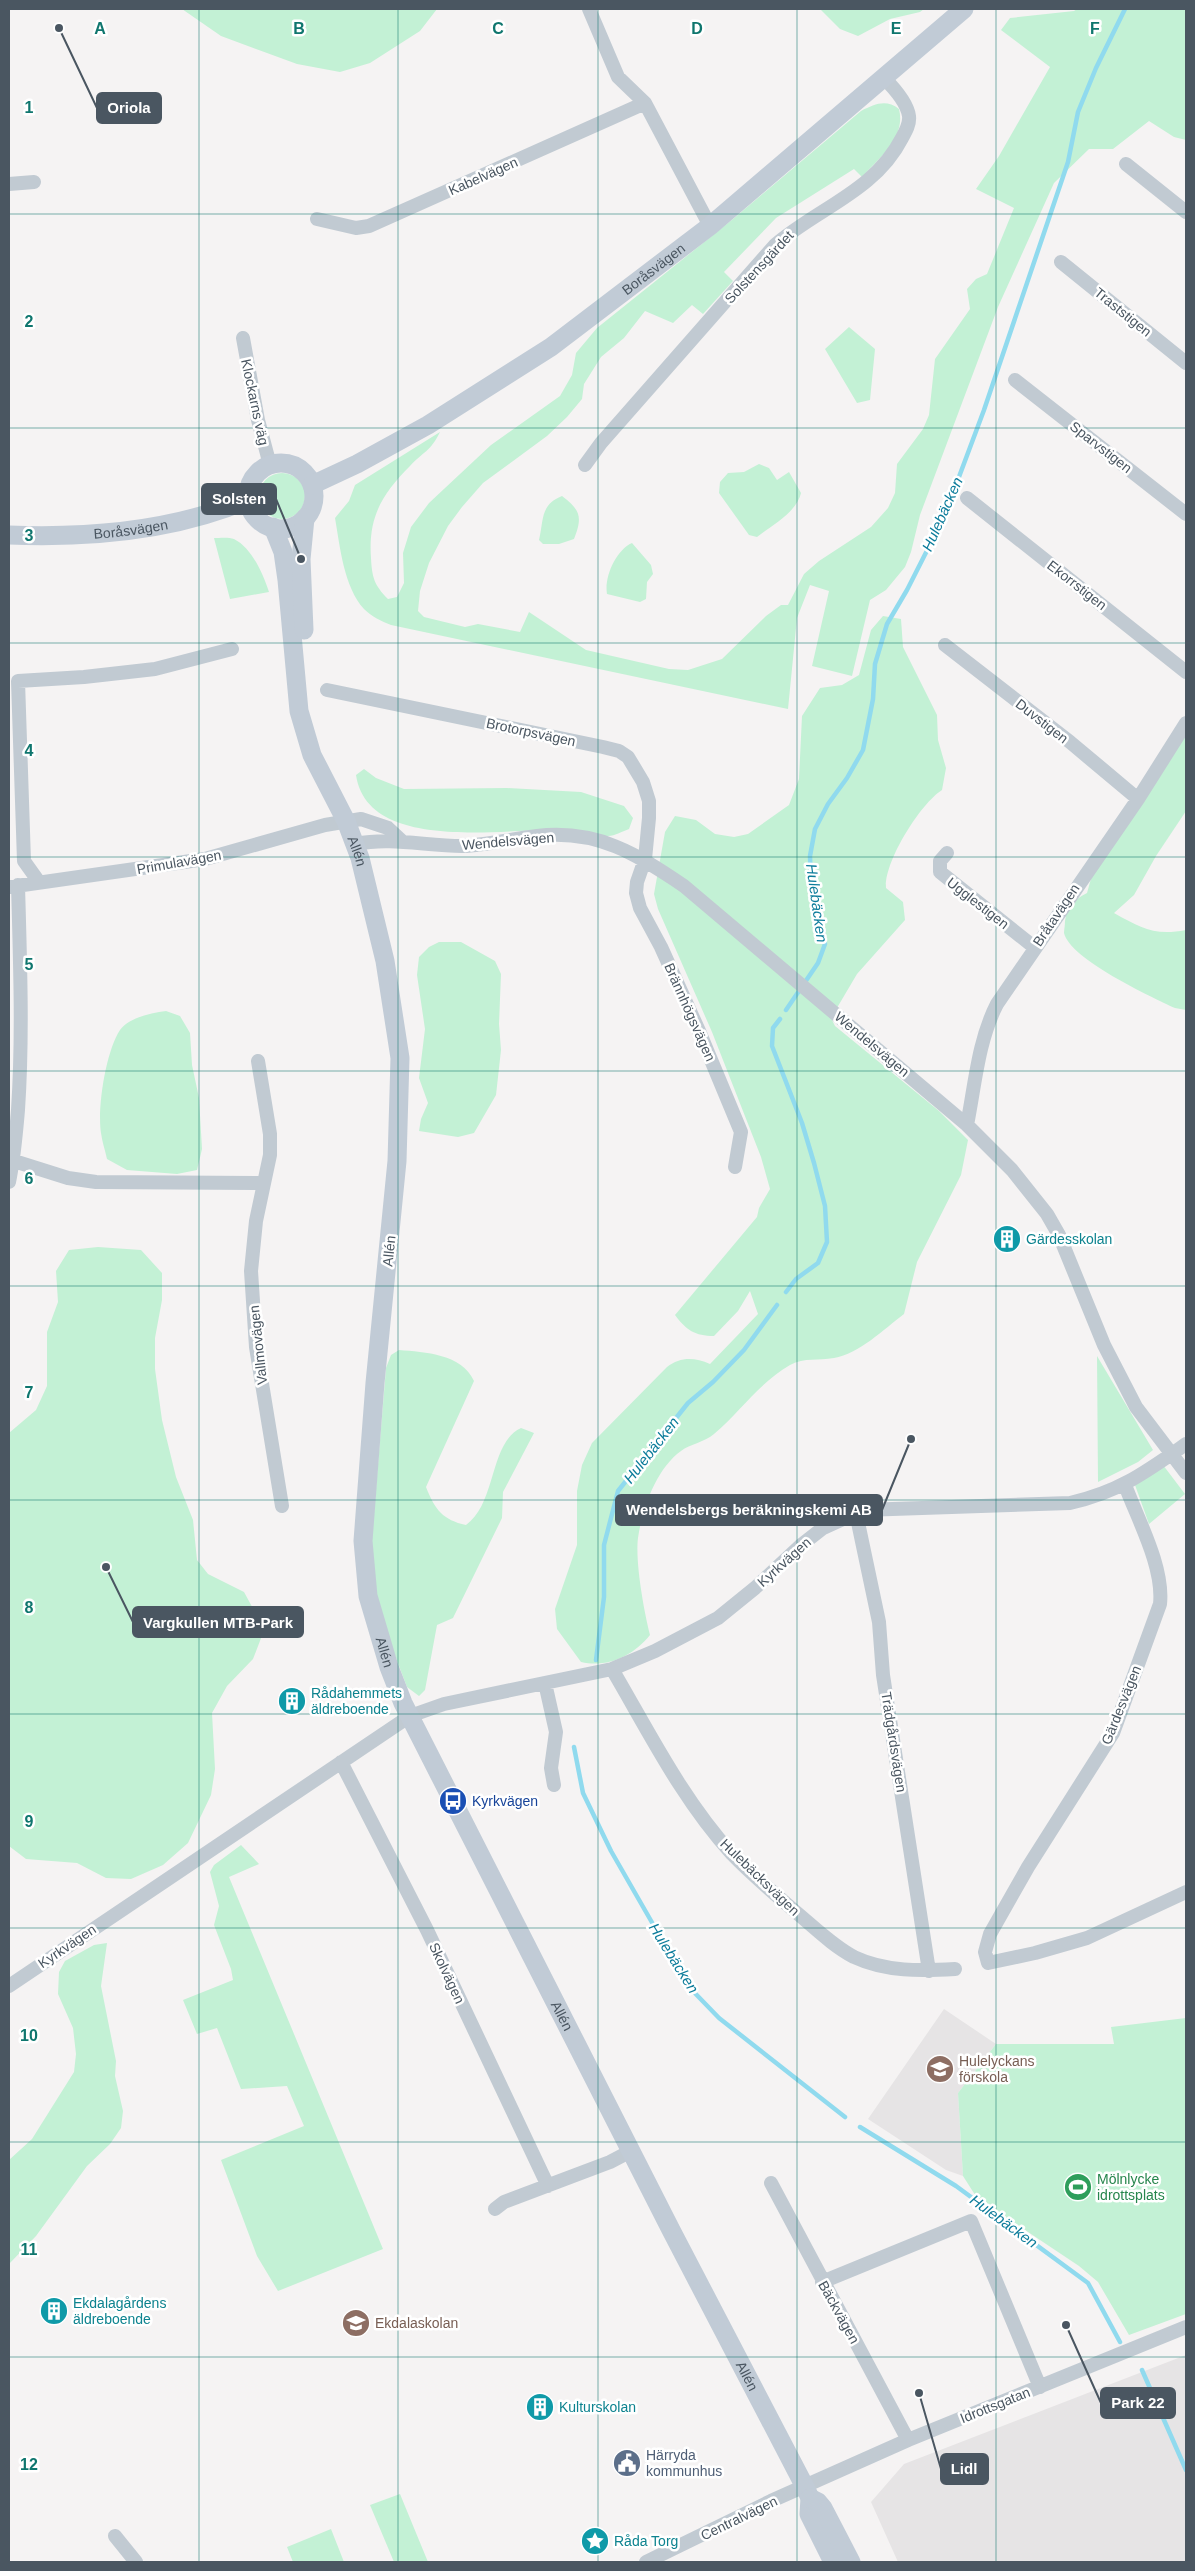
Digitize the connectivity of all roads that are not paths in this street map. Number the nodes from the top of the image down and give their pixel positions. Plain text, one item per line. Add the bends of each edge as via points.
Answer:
1 (589, 9) edge
2 (964, 9) edge
3 (884, 78) junction
4 (646, 103) junction
5 (1126, 164) dead end
6 (34, 182) dead end
7 (9, 184) edge
8 (1186, 212) edge
9 (316, 219) dead end
10 (710, 226) junction
11 (1061, 262) dead end
12 (243, 338) dead end
13 (1186, 363) edge
14 (1015, 380) dead end
15 (270, 465) junction
16 (585, 465) dead end
17 (312, 485) junction
18 (967, 498) dead end
19 (249, 499) junction
20 (1186, 514) edge
21 (305, 518) junction
22 (272, 527) junction
23 (9, 535) edge
24 (945, 646) dead end
25 (232, 649) dead end
26 (1186, 672) edge
27 (327, 690) dead end
28 (1186, 723) edge
29 (327, 780) junction
30 (1138, 799) junction
31 (346, 821) junction
32 (402, 842) junction
33 (356, 844) junction
34 (948, 852) dead end
35 (645, 859) junction
36 (39, 882) junction
37 (14, 886) edge
38 (1034, 947) junction
39 (258, 1061) dead end
40 (967, 1125) junction
41 (14, 1161) junction
42 (735, 1167) dead end
43 (9, 1182) edge
44 (263, 1183) junction
45 (1186, 1444) edge
46 (1172, 1454) junction
47 (1186, 1473) edge
48 (1125, 1485) junction
49 (282, 1506) dead end
50 (856, 1513) junction
51 (612, 1669) junction
52 (545, 1683) junction
53 (410, 1716) junction
54 (341, 1762) junction
55 (554, 1784) dead end
56 (1186, 1892) edge
57 (955, 1969) dead end
58 (929, 1971) junction
59 (9, 1986) edge
60 (632, 2151) junction
61 (771, 2182) dead end
62 (548, 2186) junction
63 (495, 2210) dead end
64 (822, 2282) junction
65 (1186, 2327) edge
66 (1040, 2386) junction
67 (908, 2440) junction
68 (807, 2493) junction
69 (115, 2536) dead end
70 (136, 2562) edge
71 (646, 2562) edge
72 (832, 2562) edge
73 (851, 2562) edge

1 - 4 street via 618,77
2 - 3 street, Boråsvägen
3 - 10 street, Boråsvägen
3 - 16 street, Solstensgärdet via 909,114 909,122 894,154 862,187 794,229 775,246
4 - 9 street, Kabelvägen via 369,226 356,228
4 - 10 street
5 - 8 street
6 - 7 street
10 - 17 street, Boråsvägen via 551,347 494,386 357,464
11 - 13 street, Traststigen
12 - 15 street, Klockarns väg
14 - 20 street, Sparvstigen
15 - 17 street via 293,465 303,471
15 - 19 street via 253,478
17 - 21 street via 313,506
18 - 26 street, Ekorrstigen
19 - 22 street via 254,515
19 - 23 street, Boråsvägen via 201,515 132,530
21 - 22 street via 287,528
21 - 29 street, Allén via 301,559 306,691 325,760
22 - 29 street, Allén via 278,537 287,580 299,711 312,755
24 - 30 street, Duvstigen
25 - 36 street via 154,669 18,681 24,861
27 - 35 street, Brotorpsvägen via 619,751 628,757 649,801
28 - 30 street, Bråtavägen
29 - 31 street, Allén
30 - 38 street, Bråtavägen
31 - 32 street via 361,819 379,824 394,832
31 - 33 street, Allén
31 - 36 street, Primulavägen via 205,859
32 - 33 street, Wendelsvägen
32 - 35 street, Wendelsvägen via 474,846 539,836 567,836 604,841
33 - 53 street, Allén via 385,961 400,1058 397,1161 375,1383 363,1541 364,1573 389,1667
34 - 38 street, Ugglestigen via 940,861 940,872
35 - 40 street, Wendelsvägen via 684,886
35 - 42 street, Brännhögsvägen via 637,882 640,908 699,1031 740,1132
36 - 37 street, Primulavägen
37 - 41 street via 21,1018
38 - 40 street, Bråtavägen via 988,1022
39 - 44 street, Vallmovägen via 270,1134 270,1155
40 - 46 street, Wendelsvägen via 1012,1170 1047,1214 1062,1242 1104,1345 1136,1407
41 - 43 street
41 - 44 street via 68,1178 96,1182
44 - 49 street, Vallmovägen via 250,1271 256,1347
45 - 46 street, Kyrkvägen
46 - 47 street, Wendelsvägen
46 - 48 street, Kyrkvägen
48 - 50 street, Kyrkvägen via 1070,1503 863,1510
48 - 56 street, Gärdesvägen via 1158,1573 1160,1604 1113,1733 1028,1867 990,1934 985,1952 988,1963 1086,1938
50 - 51 street, Kyrkvägen via 823,1528 718,1618
50 - 58 street, Trädgårdsvägen via 879,1622 883,1675
51 - 52 street, Kyrkvägen
51 - 58 street, Hulebäcksvägen via 693,1805 739,1861 834,1944 855,1957 902,1970
52 - 53 street, Kyrkvägen via 444,1704
52 - 55 street via 556,1732 551,1768
53 - 54 street, Kyrkvägen
53 - 60 street, Allén
54 - 59 street, Kyrkvägen
54 - 62 street, Skolvägen via 427,1930
57 - 58 street, Hulebäcksvägen
60 - 62 street
60 - 68 street, Allén
61 - 64 street, Bäckvägen
62 - 63 street via 504,2202
64 - 66 street via 971,2220
64 - 67 street, Bäckvägen
65 - 66 street, Idrottsgatan
66 - 67 street, Idrottsgatan
67 - 68 street, Idrottsgatan
68 - 71 street, Centralvägen
68 - 72 street, Allén via 809,2514
68 - 73 street, Allén via 823,2508
69 - 70 street

